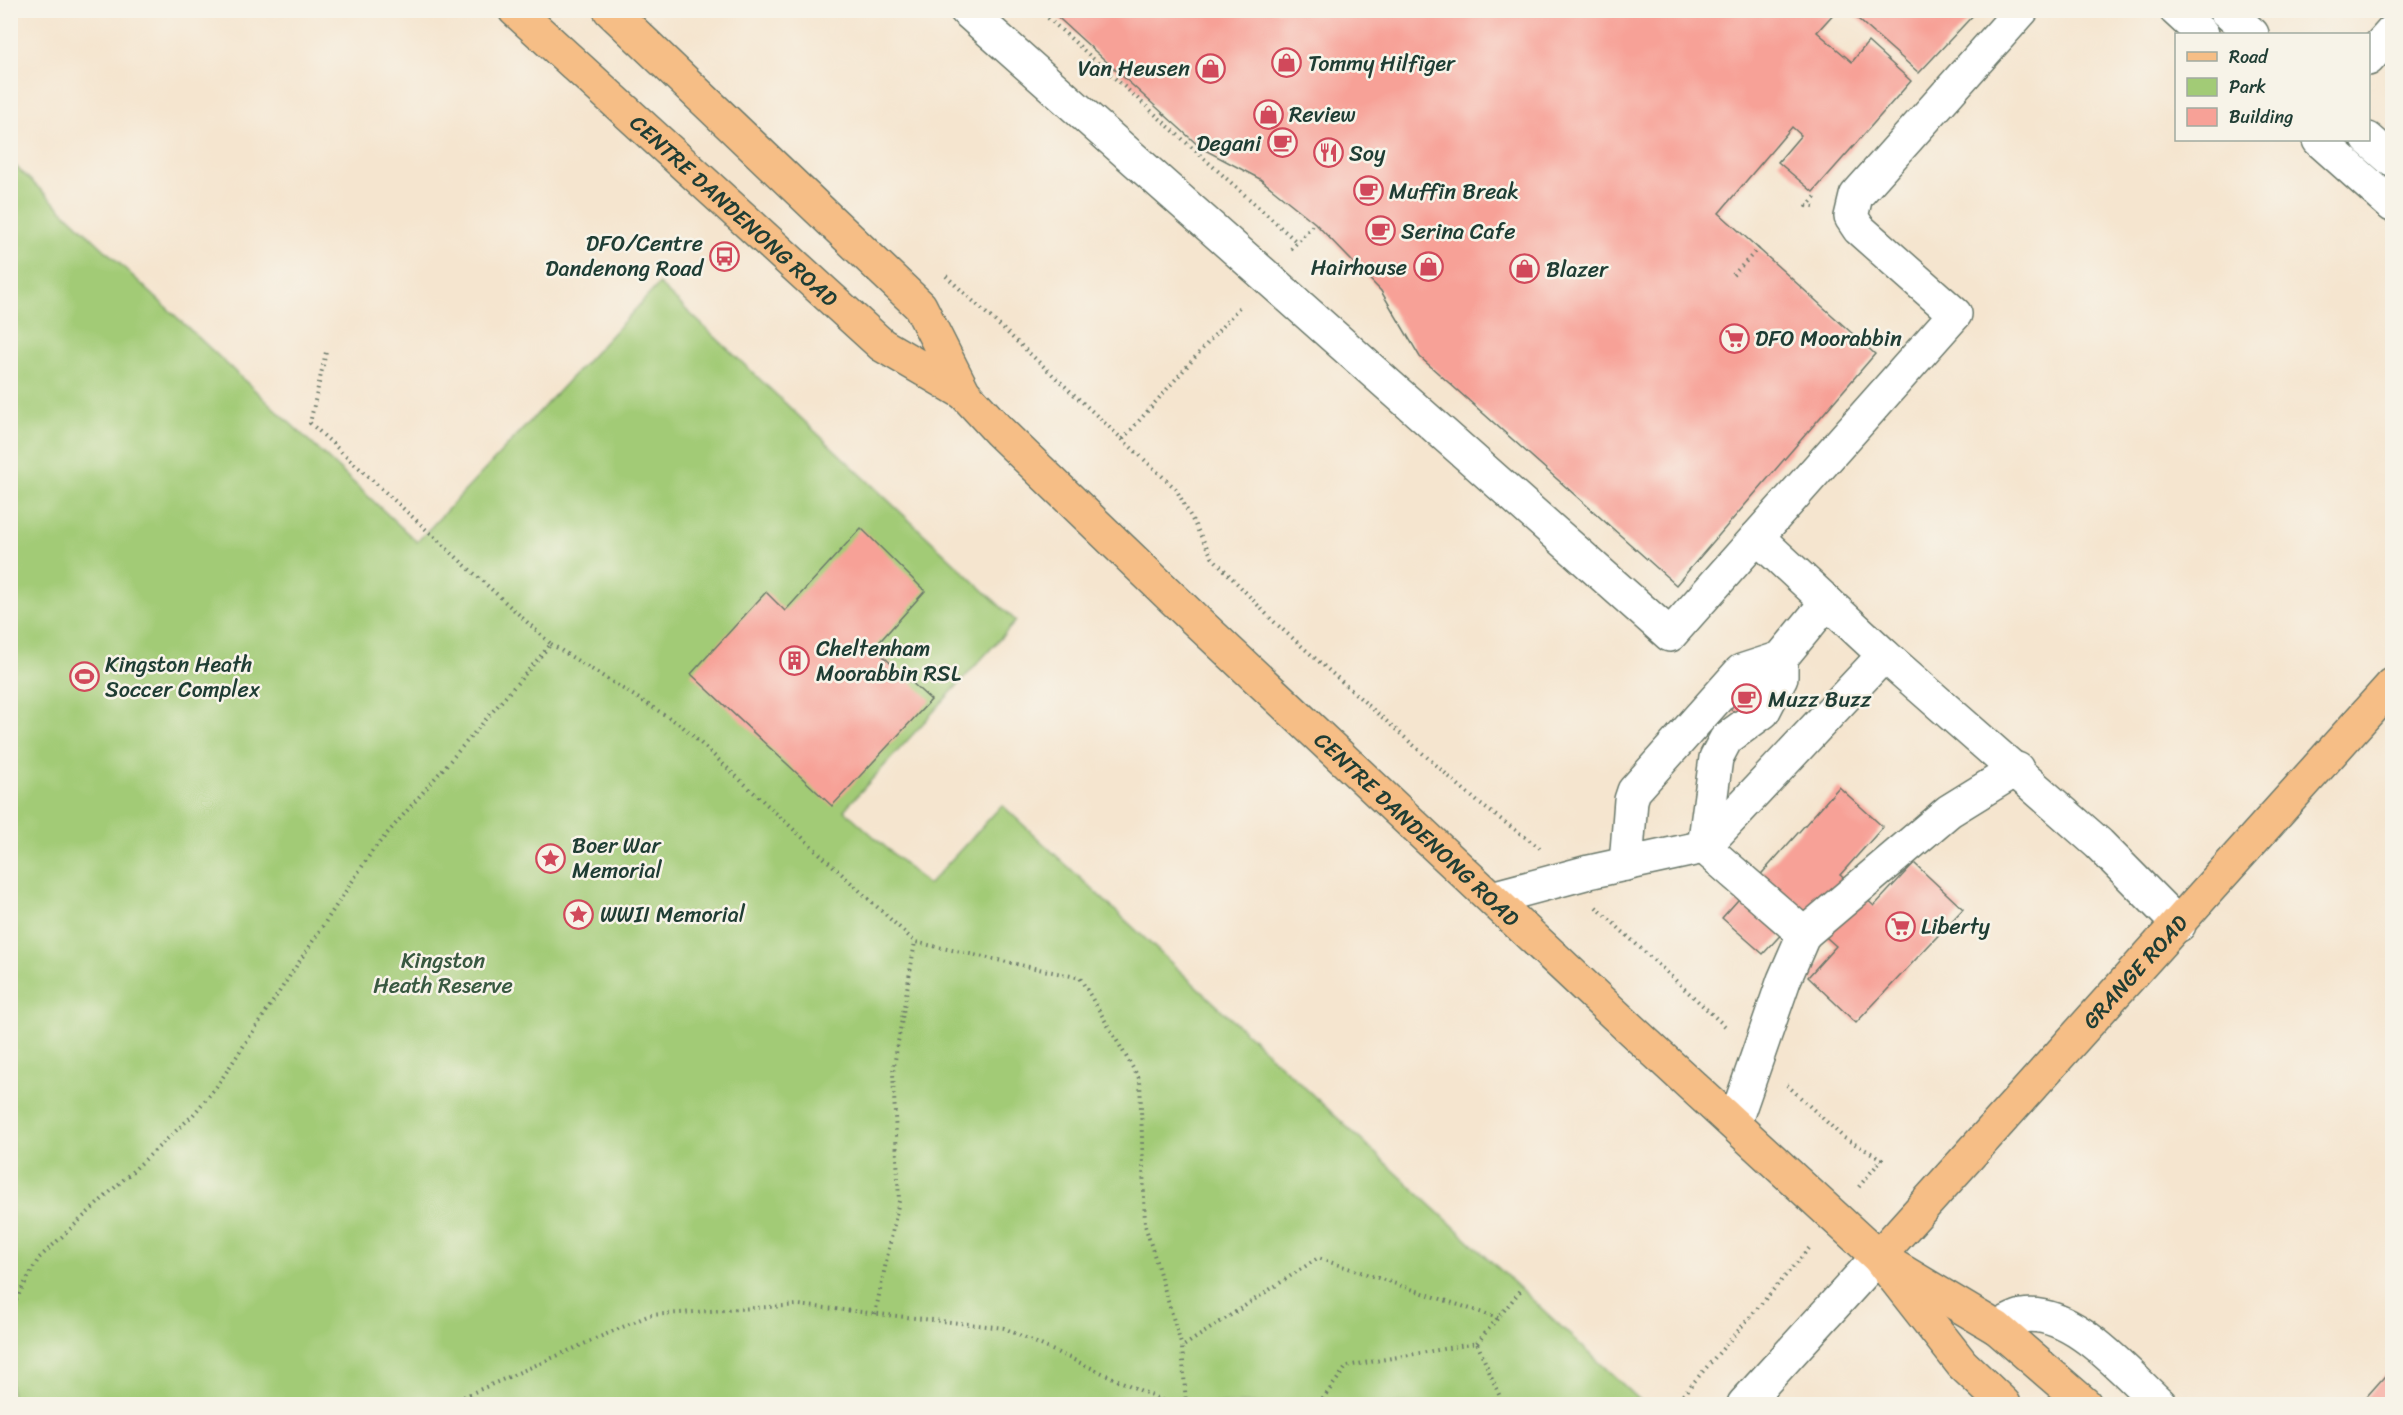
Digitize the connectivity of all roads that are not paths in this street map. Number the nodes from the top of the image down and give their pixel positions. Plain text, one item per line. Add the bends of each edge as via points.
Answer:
1 (515, 10) edge
2 (610, 10) edge
3 (966, 10) edge
4 (2022, 10) edge
5 (2176, 10) edge
6 (2225, 10) edge
7 (2392, 32) edge
8 (2201, 33) edge
9 (2251, 33) edge
10 (2370, 57) edge
11 (2320, 141) edge
12 (2370, 141) edge
13 (2392, 160) edge
14 (2392, 205) edge
15 (964, 393) junction
16 (1757, 537) junction
17 (1827, 602) junction
18 (1884, 655) junction
19 (1781, 658) junction
20 (2392, 685) edge
21 (2017, 769) junction
22 (1704, 847) junction
23 (1626, 864) junction
24 (1492, 898) junction
25 (2179, 925) junction
26 (1804, 934) junction
27 (1734, 1124) junction
28 (1878, 1257) junction
29 (1997, 1328) junction
30 (1744, 1404) edge
31 (2004, 1404) edge
32 (2085, 1404) edge
33 (2160, 1404) edge

1 - 15 main road, CENTRE DANDENONG ROAD via 882,345
2 - 15 main road, CENTRE DANDENONG ROAD via 920,306
3 - 16 street via 1670,635
4 - 16 street via 1857,196 1851,217 1859,229 1955,314
5 - 8 street
6 - 9 street
7 - 10 street
11 - 14 street
12 - 13 street
15 - 24 main road, CENTRE DANDENONG ROAD via 1188,613
16 - 17 street
17 - 18 street
17 - 19 street
18 - 21 street
18 - 22 street
19 - 22 street via 1781,677 1763,712 1726,739 1716,758
19 - 23 street via 1741,671 1634,792
20 - 25 main road, GRANGE ROAD
21 - 25 street via 2099,843
21 - 26 street via 1949,811
22 - 23 street
22 - 26 street
23 - 24 street
24 - 27 main road, CENTRE DANDENONG ROAD
25 - 28 main road, GRANGE ROAD
26 - 27 street
27 - 28 main road, CENTRE DANDENONG ROAD
28 - 29 main road, CENTRE DANDENONG ROAD
28 - 30 street
28 - 31 main road, CENTRE DANDENONG ROAD via 1962,1364
29 - 32 main road, CENTRE DANDENONG ROAD
29 - 33 street via 2022,1316 2066,1323

